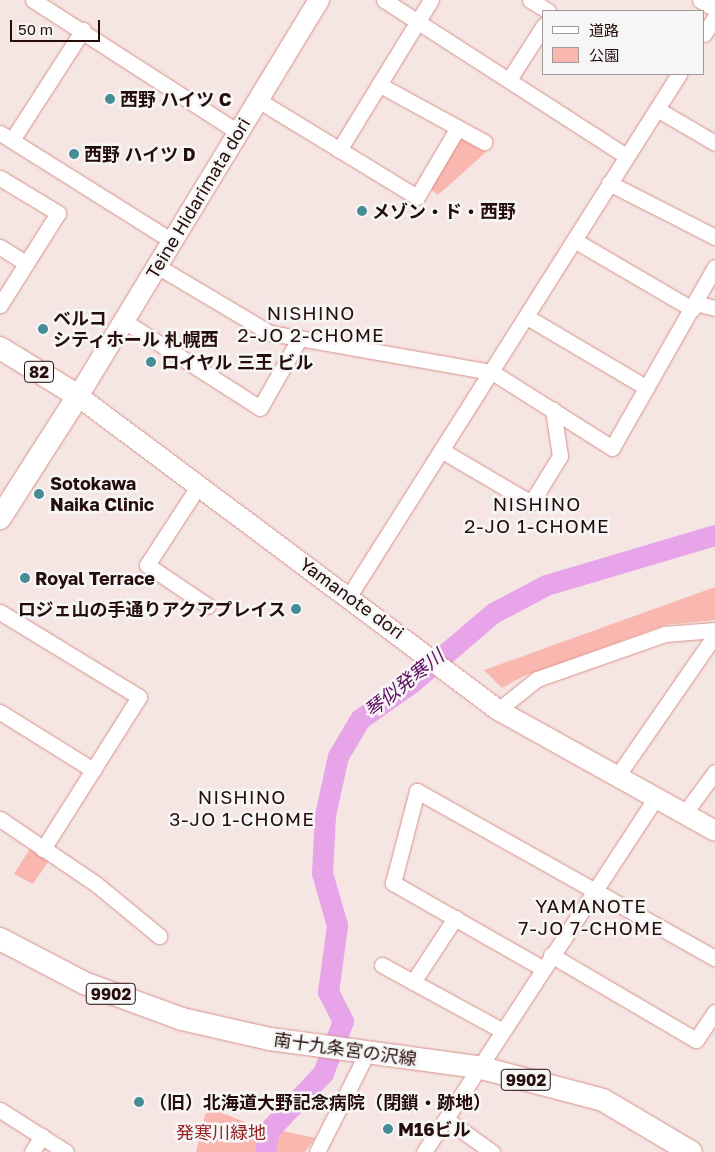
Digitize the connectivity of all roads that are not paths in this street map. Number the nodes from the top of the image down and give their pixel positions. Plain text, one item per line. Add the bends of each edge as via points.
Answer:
1 (33, 0) edge
2 (318, 0) edge
3 (384, 0) edge
4 (432, 0) edge
5 (530, 0) edge
6 (700, 0) edge
7 (715, 9) edge
8 (546, 10) edge
9 (715, 17) edge
10 (418, 21) junction
11 (542, 28) edge
12 (83, 30) junction
13 (705, 32) edge
14 (678, 75) edge
15 (510, 78) junction
16 (380, 86) junction
17 (258, 100) junction
18 (657, 108) junction
19 (457, 129) junction
20 (238, 132) junction
21 (6, 137) edge
22 (484, 142) dead end
23 (715, 143) edge
24 (340, 150) junction
25 (626, 156) junction
26 (0, 178) edge
27 (609, 183) junction
28 (715, 237) edge
29 (574, 240) junction
30 (172, 241) junction
31 (0, 247) edge
32 (26, 263) junction
33 (157, 266) junction
34 (715, 267) edge
35 (0, 304) edge
36 (694, 306) junction
37 (715, 308) edge
38 (526, 317) junction
39 (124, 321) junction
40 (298, 340) junction
41 (0, 348) edge
42 (492, 372) junction
43 (647, 388) junction
44 (78, 396) junction
45 (553, 410) junction
46 (441, 450) junction
47 (198, 485) junction
48 (0, 518) edge
49 (348, 596) junction
50 (208, 606) dead end
51 (0, 612) edge
52 (715, 630) edge
53 (715, 635) edge
54 (498, 710) junction
55 (0, 712) edge
56 (93, 770) junction
57 (715, 772) edge
58 (618, 775) junction
59 (656, 797) junction
60 (684, 814) junction
61 (0, 819) edge
62 (715, 831) edge
63 (43, 849) junction
64 (595, 889) junction
65 (455, 918) junction
66 (159, 936) dead end
67 (0, 939) edge
68 (551, 955) junction
69 (715, 958) edge
70 (382, 965) dead end
71 (542, 968) junction
72 (413, 982) junction
73 (715, 1012) edge
74 (501, 1030) junction
75 (357, 1050) junction
76 (478, 1067) junction
77 (0, 1110) edge
78 (446, 1119) junction
79 (42, 1136) junction
80 (32, 1152) edge
81 (66, 1152) edge
82 (317, 1152) edge
83 (424, 1152) edge
84 (492, 1152) edge
85 (691, 1152) edge

1 - 12 street
2 - 17 main road, Teine Hidarimata dori
3 - 10 street
4 - 10 street
5 - 8 street
6 - 7 street
9 - 13 street
10 - 15 street
10 - 16 street
11 - 15 street
12 - 20 street
12 - 21 street
14 - 18 street
15 - 25 street
16 - 19 street
16 - 24 street
17 - 20 main road, Teine Hidarimata dori
17 - 24 street
18 - 23 street
18 - 25 street
19 - 22 street
19 - 24 street via 417,197
20 - 30 main road, Teine Hidarimata dori
21 - 30 street
25 - 27 street
26 - 32 street via 58,213
27 - 28 street
27 - 29 street
29 - 36 street
29 - 38 street
30 - 33 main road, Teine Hidarimata dori
31 - 32 street
32 - 35 street
33 - 39 main road, Teine Hidarimata dori
33 - 40 street via 270,334
34 - 36 street
36 - 37 street
36 - 43 street
38 - 42 street
38 - 43 street
39 - 40 street via 260,408
39 - 44 main road, Teine Hidarimata dori
40 - 42 street
41 - 44 main road, Yamanote dori / 82
42 - 45 street
42 - 46 street
43 - 45 street via 612,448
44 - 47 main road, Yamanote dori
44 - 48 main road, 82
45 - 46 street via 560,456 530,504
46 - 49 street
47 - 49 main road, Yamanote dori
47 - 50 street via 147,565
49 - 54 main road, Yamanote dori via 466,682
51 - 56 street via 139,697
52 - 54 street via 665,634 537,679
53 - 58 street
54 - 58 main road, Yamanote dori
55 - 56 street
56 - 63 street
57 - 60 street
58 - 59 main road, Yamanote dori
59 - 60 main road, Yamanote dori
59 - 64 street
60 - 62 main road, Yamanote dori
61 - 63 street
63 - 66 street
64 - 65 street via 418,791 394,883
64 - 68 street
64 - 69 street
65 - 71 street
65 - 72 street
67 - 75 main road, 南十九条宮の沢線 / 9902 via 84,983 137,1005 231,1031
68 - 71 street
68 - 73 street via 696,1040
70 - 72 street
71 - 74 street
72 - 74 street
74 - 76 street
75 - 76 main road, 南十九条宮の沢線 / 9902
75 - 82 street
76 - 78 street
76 - 85 main road, 南十九条宮の沢線 / 9902 via 603,1100
77 - 79 street
78 - 83 street
78 - 84 street
79 - 80 street
79 - 81 street

